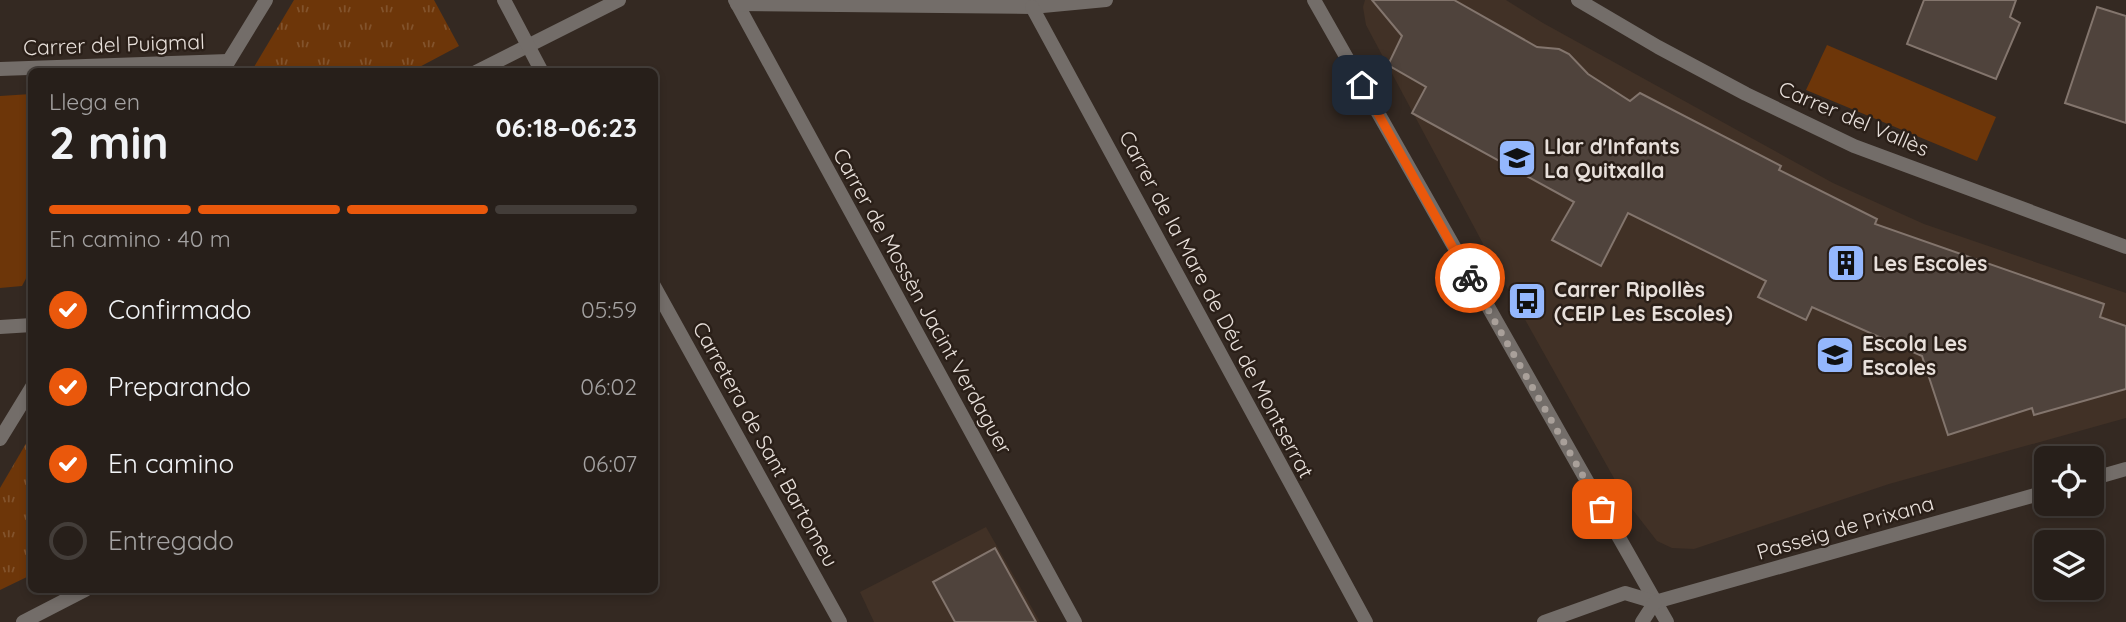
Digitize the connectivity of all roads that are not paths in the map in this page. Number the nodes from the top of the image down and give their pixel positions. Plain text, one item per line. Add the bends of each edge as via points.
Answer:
1 (266, 0) edge
2 (504, 0) edge
3 (619, 0) edge
4 (1107, 0) edge
5 (1314, 0) edge
6 (1578, 0) edge
7 (736, 2) edge
8 (1032, 6) junction
9 (528, 45) junction
10 (225, 66) edge
11 (75, 68) edge
12 (484, 68) edge
13 (540, 68) edge
14 (0, 69) edge
15 (28, 69) edge
16 (2126, 247) edge
17 (658, 296) edge
18 (28, 325) edge
19 (0, 327) edge
20 (28, 394) edge
21 (0, 439) edge
22 (2126, 469) edge
23 (2104, 475) edge
24 (2034, 495) edge
25 (79, 593) edge
26 (1655, 601) junction
27 (23, 622) edge
28 (840, 622) edge
29 (1074, 622) edge
30 (1366, 622) edge
31 (1544, 622) edge
32 (1642, 622) edge
33 (1667, 622) edge

1 - 10 street
2 - 9 street
3 - 9 street
4 - 8 street
5 - 26 street
6 - 16 street, Carrer del Vallès via 1669,53 1854,146
7 - 8 street
7 - 29 street, Carrer de Mossèn Jacint Verdaguer
8 - 30 street, Carrer de la Mare de Déu de Montserrat
9 - 12 street
9 - 13 street
10 - 11 street, Carrer del Puigmal
14 - 15 street, Carrer del Puigmal
17 - 28 street, Carretera de Sant Bartomeu
18 - 19 street
20 - 21 street
22 - 23 street
24 - 26 street, Passeig de Prixana
25 - 27 street
26 - 31 street, Passeig de Prixana via 1625,593
26 - 32 street
26 - 33 street

